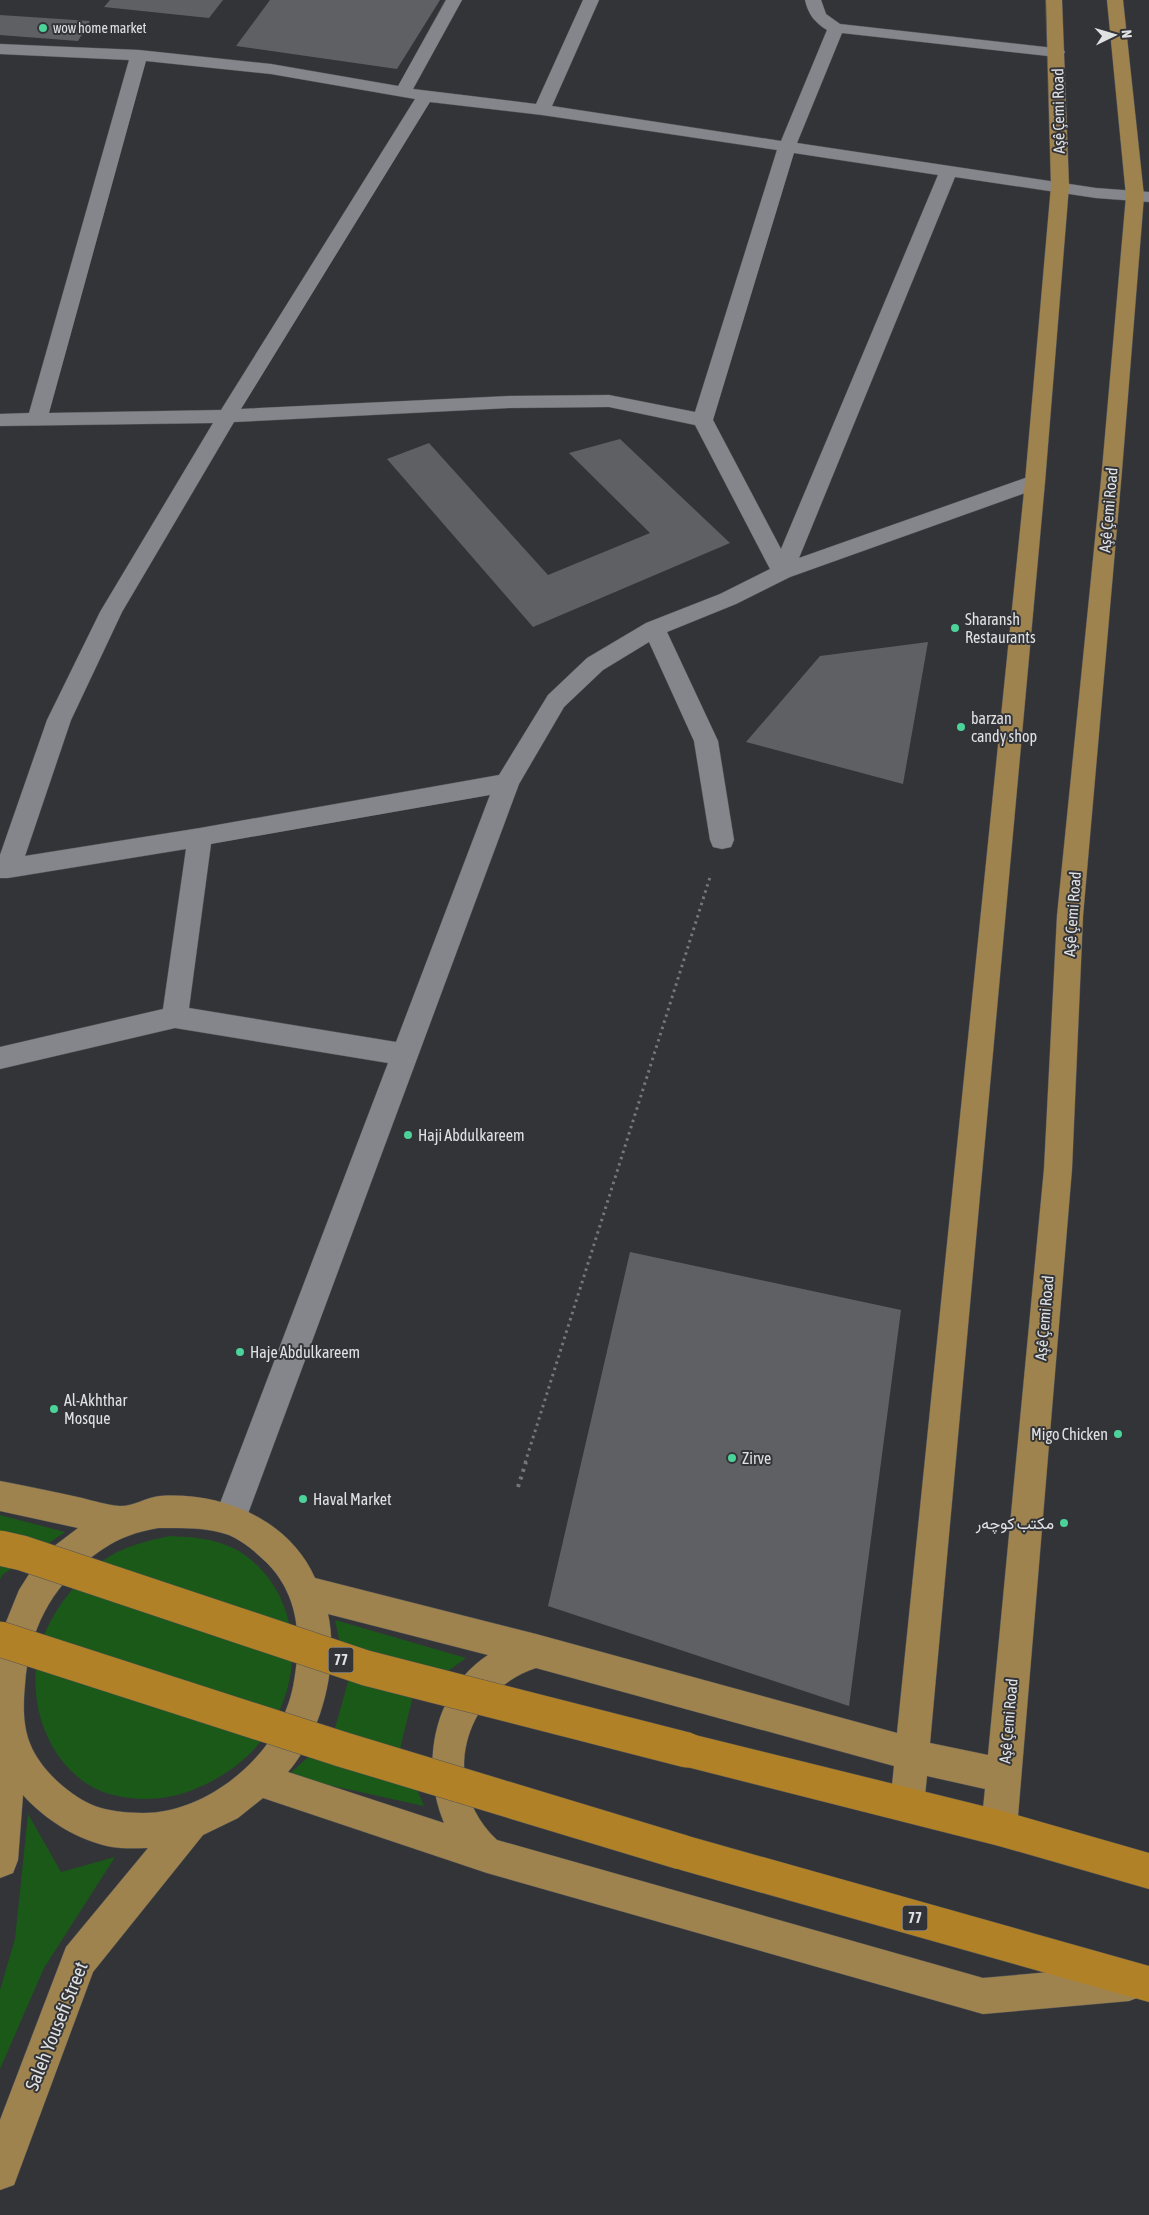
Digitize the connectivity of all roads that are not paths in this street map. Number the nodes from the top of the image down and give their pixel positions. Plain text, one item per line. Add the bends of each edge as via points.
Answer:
1 (454, 0) edge
2 (591, 0) edge
3 (813, 0) edge
4 (1054, 0) edge
5 (1115, 0) edge
6 (836, 28) junction
7 (0, 49) edge
8 (1057, 52) junction
9 (139, 54) junction
10 (403, 92) junction
11 (425, 96) junction
12 (542, 110) junction
13 (787, 147) junction
14 (949, 170) junction
15 (1060, 186) junction
16 (1142, 197) edge
17 (227, 416) junction
18 (37, 419) junction
19 (0, 420) edge
20 (703, 420) junction
21 (1035, 482) junction
22 (782, 572) junction
23 (654, 629) junction
24 (507, 783) junction
25 (200, 837) junction
26 (722, 840) road end
27 (4, 868) edge
28 (175, 1017) junction
29 (405, 1055) junction
30 (0, 1058) edge
31 (0, 1496) edge
32 (230, 1519) junction
33 (120, 1522) junction
34 (0, 1548) edge
35 (306, 1592) junction
36 (0, 1639) edge
37 (536, 1651) junction
38 (2, 1703) edge
39 (10, 1740) junction
40 (912, 1754) junction
41 (1003, 1774) junction
42 (260, 1780) junction
43 (907, 1805) junction
44 (190, 1824) junction
45 (999, 1828) junction
46 (487, 1855) junction
47 (0, 1860) edge
48 (1149, 1871) edge
49 (1144, 1983) edge
50 (0, 2171) edge

1 - 10 street
2 - 12 street
3 - 6 street via 822,21
4 - 8 main road, Aşê Çemi Road
5 - 16 main road, Aşê Çemi Road
6 - 8 street
6 - 13 street
7 - 9 street
8 - 15 main road, Aşê Çemi Road
9 - 10 street via 271,69
9 - 18 street
10 - 11 street
11 - 12 street
11 - 17 street
12 - 13 street
13 - 14 street
13 - 20 street
14 - 15 street
14 - 22 street
15 - 16 street
15 - 21 main road, Aşê Çemi Road
16 - 41 main road, Aşê Çemi Road via 1112,470 1070,916 1058,1169
17 - 18 street
17 - 20 street via 378,407 609,401
17 - 27 street via 111,612 59,720
18 - 19 street
20 - 22 street
21 - 22 street
21 - 40 main road, Aşê Çemi Road
22 - 23 street via 728,599
23 - 24 street via 595,664 556,701
23 - 26 street via 706,741
24 - 25 street
24 - 29 street
25 - 27 street
25 - 28 street
28 - 29 street
28 - 30 street
29 - 32 street
31 - 33 main road
32 - 33 main road via 195,1512 158,1512
32 - 35 main road via 261,1536 287,1560
33 - 38 main road via 86,1541 56,1566 33,1596 15,1629
34 - 43 highway, 77, bridge via 366,1668
35 - 37 main road
35 - 42 main road via 315,1628 316,1668 307,1708 288,1746
36 - 49 highway, 77, bridge via 342,1750 681,1852
37 - 40 main road
37 - 46 main road via 510,1660 487,1676 469,1696 456,1722 448,1749 448,1779 454,1807 467,1834
38 - 39 main road
39 - 44 main road via 26,1772 50,1799 79,1818 114,1830 151,1831
39 - 47 main road
40 - 41 main road via 958,1769
40 - 43 main road, Aşê Çemi Road
41 - 45 main road, Aşê Çemi Road
42 - 44 main road via 226,1807
42 - 46 main road
43 - 45 highway, 77
44 - 50 main road, Saleh Yousefi Street via 80,1960
45 - 48 highway, 77
46 - 49 main road via 984,1996

